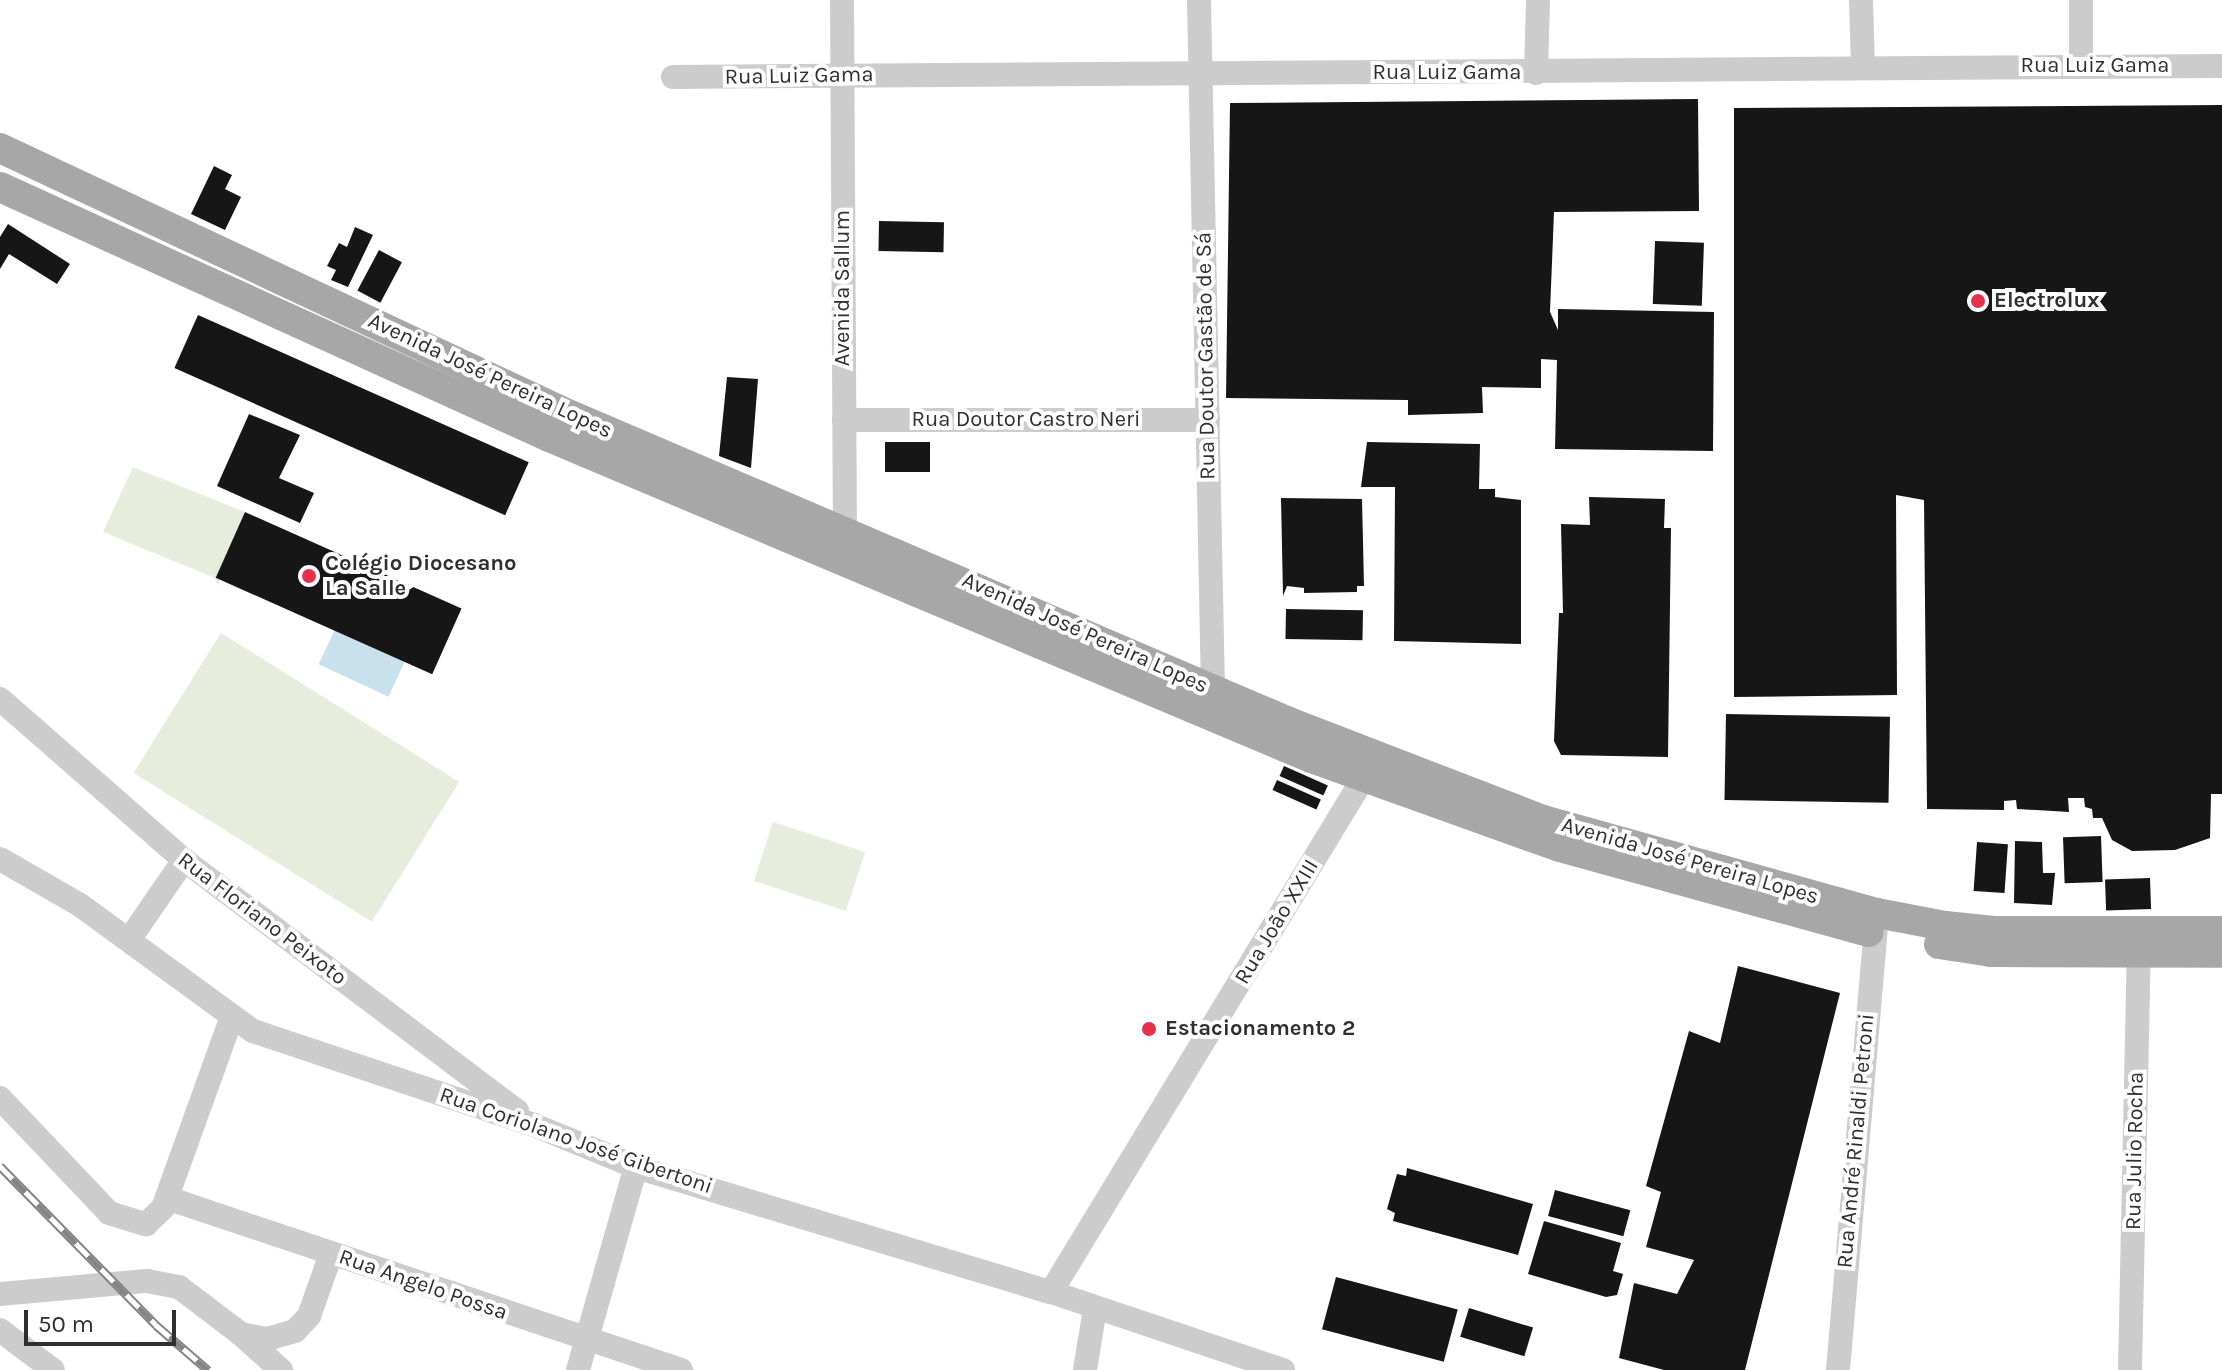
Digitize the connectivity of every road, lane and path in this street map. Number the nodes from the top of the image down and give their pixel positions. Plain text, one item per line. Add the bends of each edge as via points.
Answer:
1 (842, 0) edge
2 (1199, 0) edge
3 (1538, 0) edge
4 (1861, 0) edge
5 (2081, 0) edge
6 (2081, 64) junction
7 (2222, 66) edge
8 (1863, 68) junction
9 (1198, 73) junction
10 (1536, 73) junction
11 (842, 75) junction
12 (673, 77) dead end
13 (0, 148) edge
14 (0, 187) edge
15 (844, 420) junction
16 (1208, 420) junction
17 (555, 424) junction
18 (845, 529) junction
19 (867, 570) junction
20 (0, 699) edge
21 (1207, 699) junction
22 (1370, 768) junction
23 (0, 859) edge
24 (184, 860) junction
25 (1875, 923) junction
26 (2222, 931) edge
27 (129, 940) junction
28 (2139, 943) junction
29 (2222, 953) edge
30 (232, 1016) junction
31 (0, 1098) edge
32 (534, 1125) junction
33 (636, 1167) junction
34 (167, 1198) junction
35 (331, 1254) junction
36 (1051, 1292) junction
37 (0, 1294) edge
38 (1095, 1308) junction
39 (0, 1330) edge
40 (241, 1334) junction
41 (588, 1341) junction
42 (53, 1370) edge
43 (281, 1370) edge
44 (578, 1370) edge
45 (681, 1370) edge
46 (1085, 1370) edge
47 (1283, 1370) edge
48 (1838, 1370) edge
49 (2130, 1370) edge

1 - 11 street, Avenida Sallum
2 - 9 street, Rua Doutor Gastão de Sá
3 - 10 street
4 - 8 street
5 - 6 street
6 - 7 street, Rua Luiz Gama
6 - 8 street, Rua Luiz Gama
8 - 10 street, Rua Luiz Gama
9 - 10 street, Rua Luiz Gama
9 - 11 street, Rua Luiz Gama
9 - 16 street, Rua Doutor Gastão de Sá
11 - 12 street, Rua Luiz Gama
11 - 15 street, Avenida Sallum
13 - 17 main road, Avenida José Pereira Lopes
14 - 17 main road, Avenida José Pereira Lopes
15 - 16 street, Rua Doutor Castro Neri
15 - 18 street, Avenida Sallum
16 - 21 street, Rua Doutor Gastão de Sá
17 - 18 main road, Avenida José Pereira Lopes
17 - 19 main road, Avenida José Pereira Lopes
18 - 19 street, Avenida Sallum
18 - 21 main road, Avenida José Pereira Lopes
19 - 21 main road, Avenida José Pereira Lopes
20 - 24 street, Rua Floriano Peixoto
21 - 22 main road, Avenida José Pereira Lopes
22 - 25 main road, Avenida José Pereira Lopes
22 - 36 street, Rua João XXIII
23 - 27 street, Rua Coriolano José Gibertoni
24 - 27 street
24 - 32 street, Rua Floriano Peixoto
25 - 28 main road, Avenida José Pereira Lopes
25 - 48 street, Rua André Rinaldi Petroni
26 - 28 main road, Avenida José Pereira Lopes
27 - 30 street, Rua Coriolano José Gibertoni
28 - 29 main road, Avenida José Pereira Lopes
28 - 49 street, Rua Julio Rocha
30 - 32 street, Rua Coriolano José Gibertoni via 253,1031
30 - 34 street
31 - 34 street via 121,1220 146,1224
32 - 33 street, Rua Coriolano José Gibertoni
33 - 36 street, Rua Coriolano José Gibertoni
33 - 41 street
34 - 35 street, Rua Angelo Possa
35 - 40 street via 304,1323 276,1338
35 - 41 street, Rua Angelo Possa
36 - 38 street, Rua Coriolano José Gibertoni
37 - 40 street via 147,1281 179,1287 199,1298
38 - 46 street
38 - 47 street, Rua Coriolano José Gibertoni
39 - 42 street
40 - 43 street
41 - 44 street
41 - 45 street, Rua Angelo Possa

